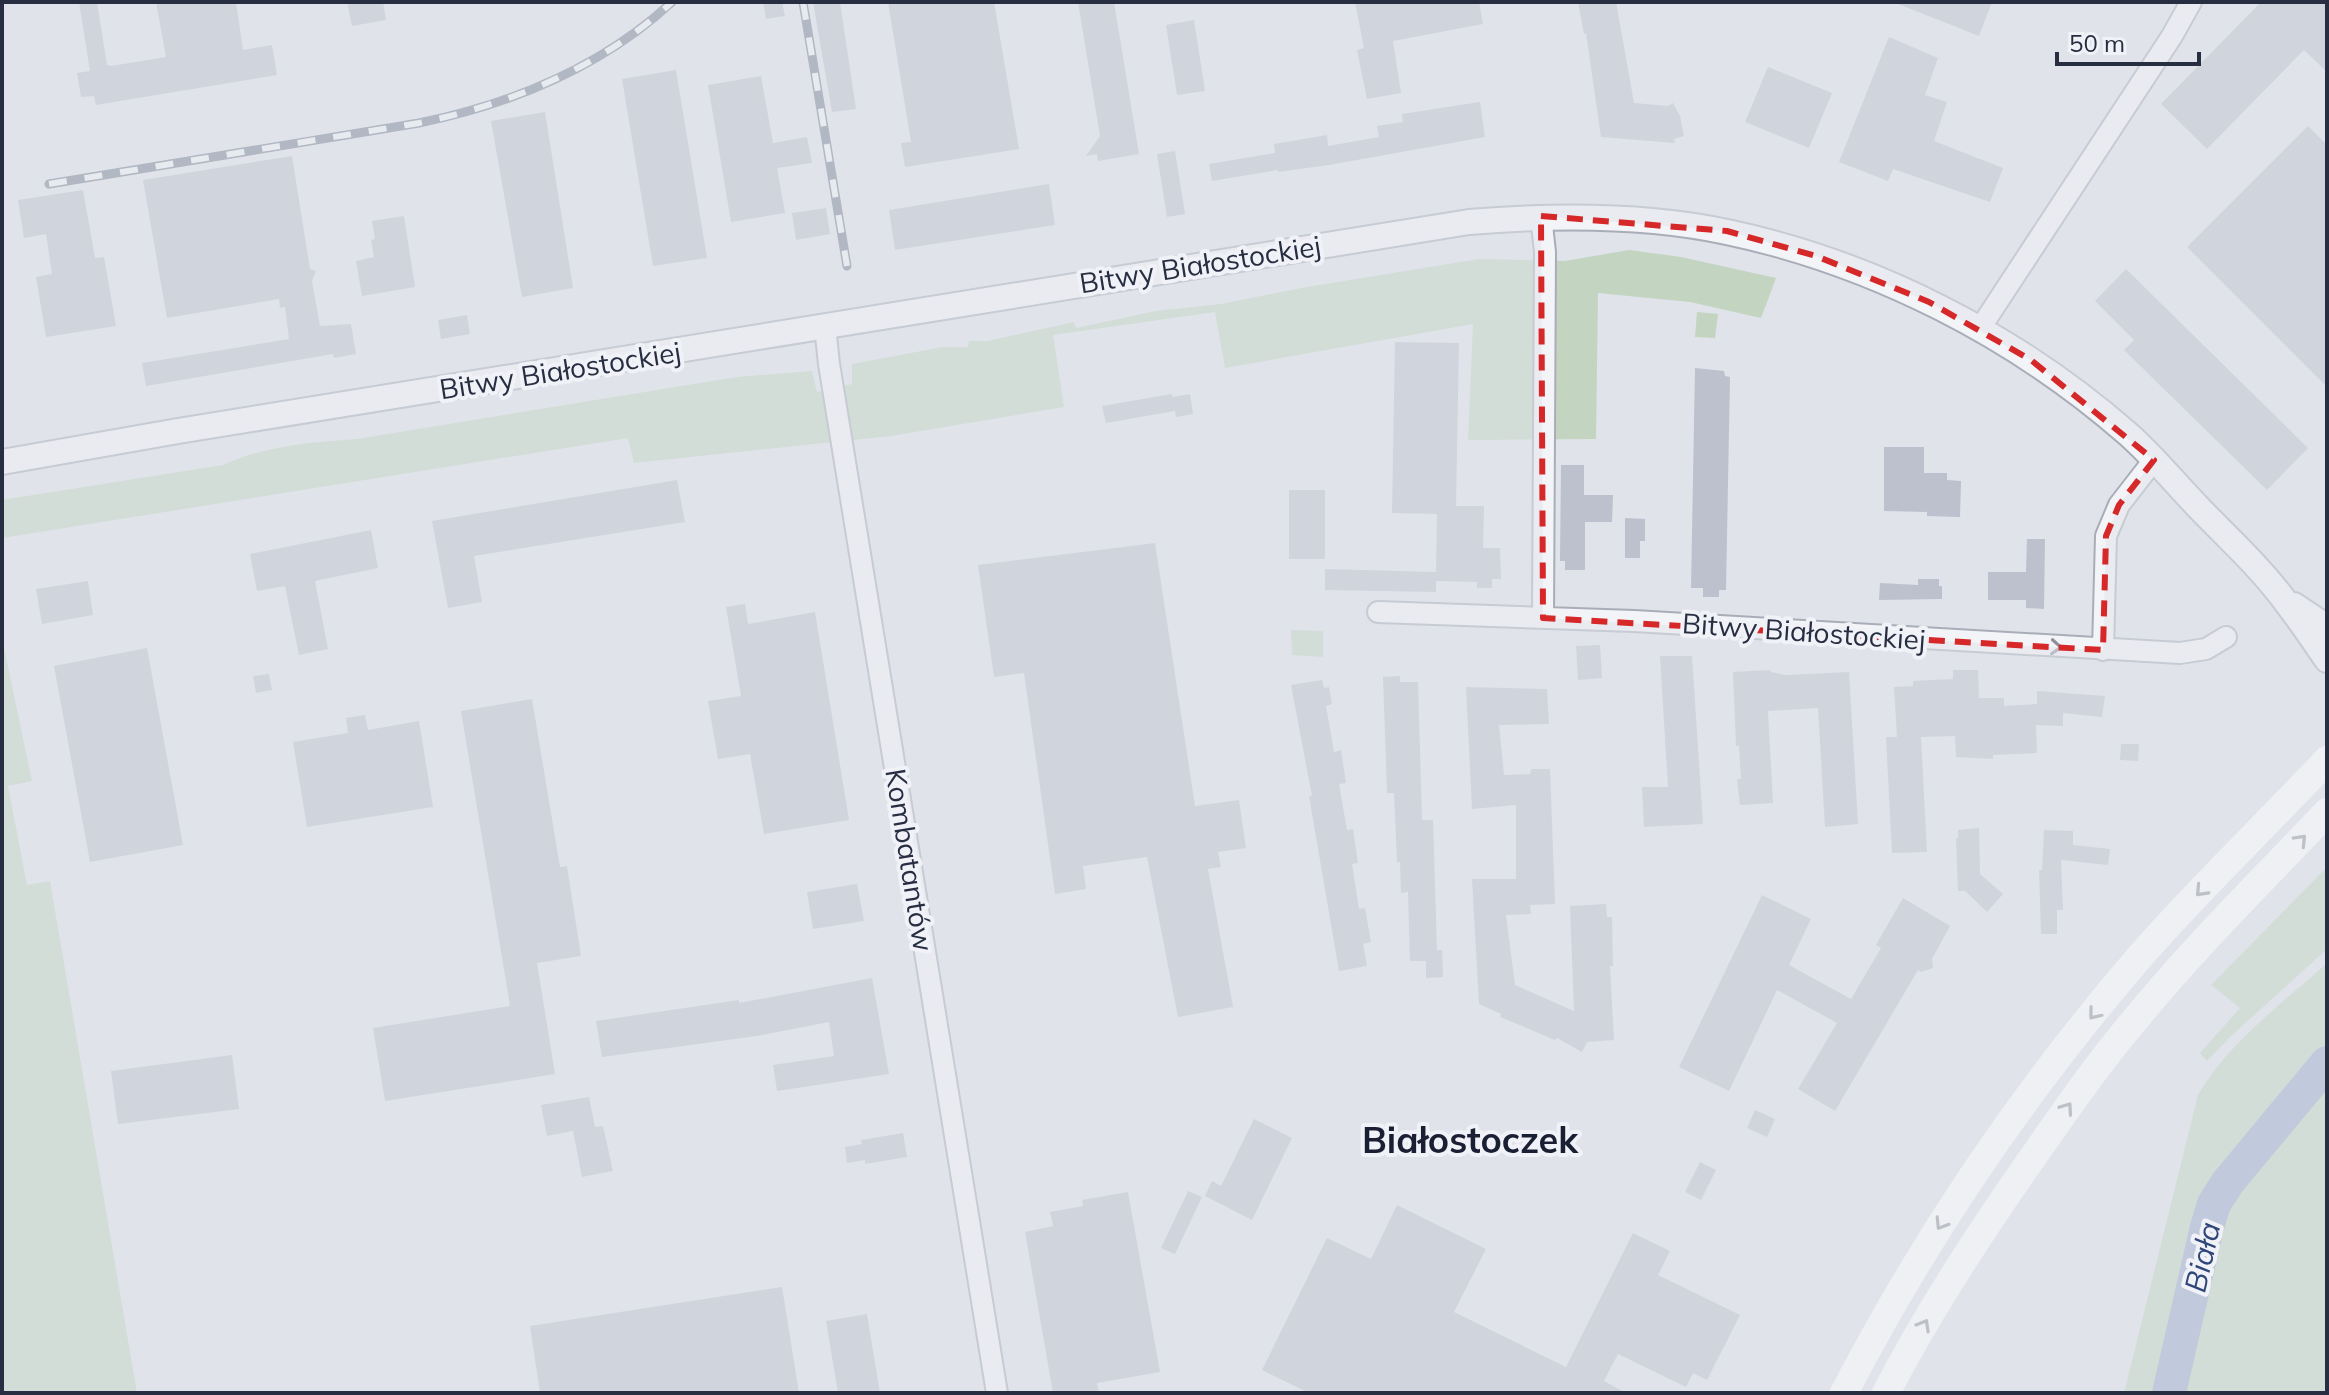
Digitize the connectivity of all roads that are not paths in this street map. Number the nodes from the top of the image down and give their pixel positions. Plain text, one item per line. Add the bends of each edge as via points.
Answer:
1 (2191, 2) edge
2 (1541, 216) junction
3 (825, 326) junction
4 (1979, 330) junction
5 (2154, 460) junction
6 (2, 462) edge
7 (2285, 600) junction
8 (1378, 612) dead end
9 (1543, 618) junction
10 (2327, 627) edge
11 (2226, 637) dead end
12 (2100, 650) junction
13 (2327, 660) edge
14 (2327, 760) edge
15 (2327, 812) edge
16 (2236, 853) junction
17 (2258, 884) junction
18 (997, 1393) edge
19 (1844, 1393) edge
20 (1886, 1393) edge

1 - 4 street
2 - 3 street, Bitwy Białostockiej via 1359,238
2 - 4 street, Bitwy Białostockiej via 1727,231 1864,273
2 - 9 street
3 - 6 street, Bitwy Białostockiej
3 - 18 street, Kombatantów
4 - 5 street, Bitwy Białostockiej via 2031,360 2109,418
5 - 7 street, Bitwy Białostockiej
5 - 12 street via 2109,527
7 - 10 street, Bitwy Białostockiej
7 - 13 street, Bitwy Białostockiej
8 - 9 street, Bitwy Białostockiej
9 -> 12 street, Bitwy Białostockiej
11 - 12 street, Bitwy Białostockiej via 2206,649 2180,653
14 - 16 main road
17 -> 15 main road
16 - 17 main road via 2254,856 2260,869
16 -> 19 main road via 2143,953 1998,1137 1916,1265
20 -> 17 main road via 1984,1225 2095,1069

